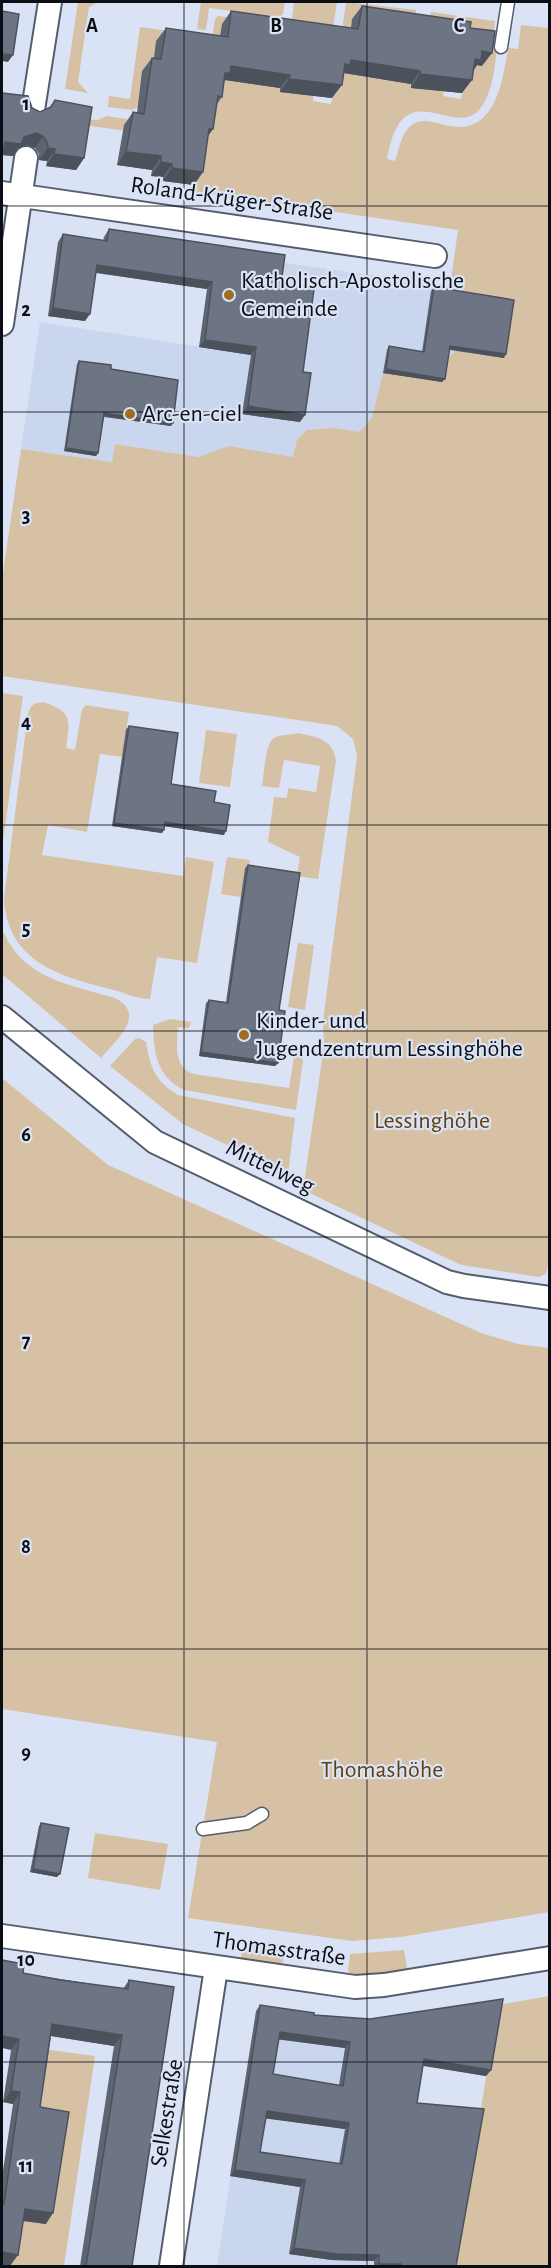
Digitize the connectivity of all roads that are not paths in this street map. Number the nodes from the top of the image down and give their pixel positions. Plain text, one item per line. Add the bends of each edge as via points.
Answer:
1 (50, 2) edge
2 (508, 2) edge
3 (501, 47) dead end
4 (33, 110) edge
5 (26, 158) edge
6 (11, 194) edge
7 (435, 256) dead end
8 (2, 324) edge
9 (2, 1017) edge
10 (549, 1298) edge
11 (262, 1814) dead end
12 (203, 1829) dead end
13 (2, 1936) edge
14 (549, 1958) edge
15 (216, 1968) junction
16 (171, 2266) edge

1 - 4 street
2 - 3 lane
5 - 6 street
6 - 7 street, Roland-Krüger-Straße
6 - 8 street
9 - 10 street, Mittelweg via 155,1142 447,1282
11 - 12 lane via 246,1823
13 - 15 street, Thomasstraße
14 - 15 street, Thomasstraße via 355,1987
15 - 16 street, Selkestraße

